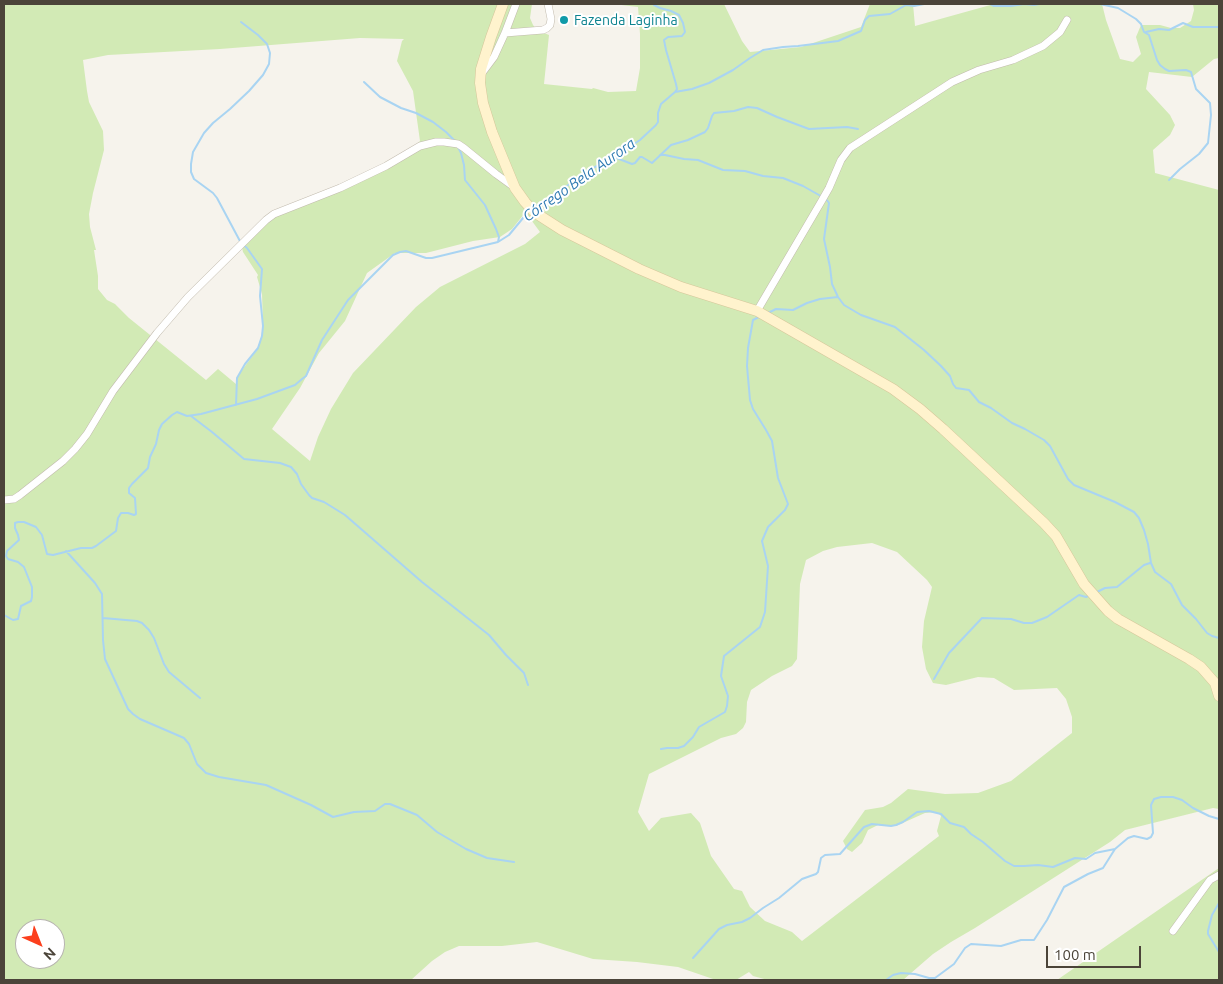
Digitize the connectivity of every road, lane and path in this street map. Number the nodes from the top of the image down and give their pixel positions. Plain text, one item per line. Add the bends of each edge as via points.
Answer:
1 (503, 4) edge
2 (516, 4) edge
3 (548, 4) edge
4 (1067, 20) dead end
5 (506, 33) junction
6 (480, 75) junction
7 (514, 188) junction
8 (757, 311) junction
9 (4, 500) edge
10 (1219, 696) edge
11 (1219, 875) edge
12 (1173, 931) dead end

1 - 6 main road
2 - 5 street
3 - 5 street via 550,25 547,28
4 - 8 street via 1060,32 1043,46 952,82 850,148
5 - 6 street
6 - 7 main road via 490,125
7 - 8 main road via 544,219 621,260 681,287
7 - 9 street via 458,144 436,142 420,146 340,188 274,214 188,297 163,326 113,391 75,449 20,495
8 - 10 main road via 893,389 943,428 1056,536 1084,584 1108,611 1201,667 1215,683
11 - 12 street via 1210,880

